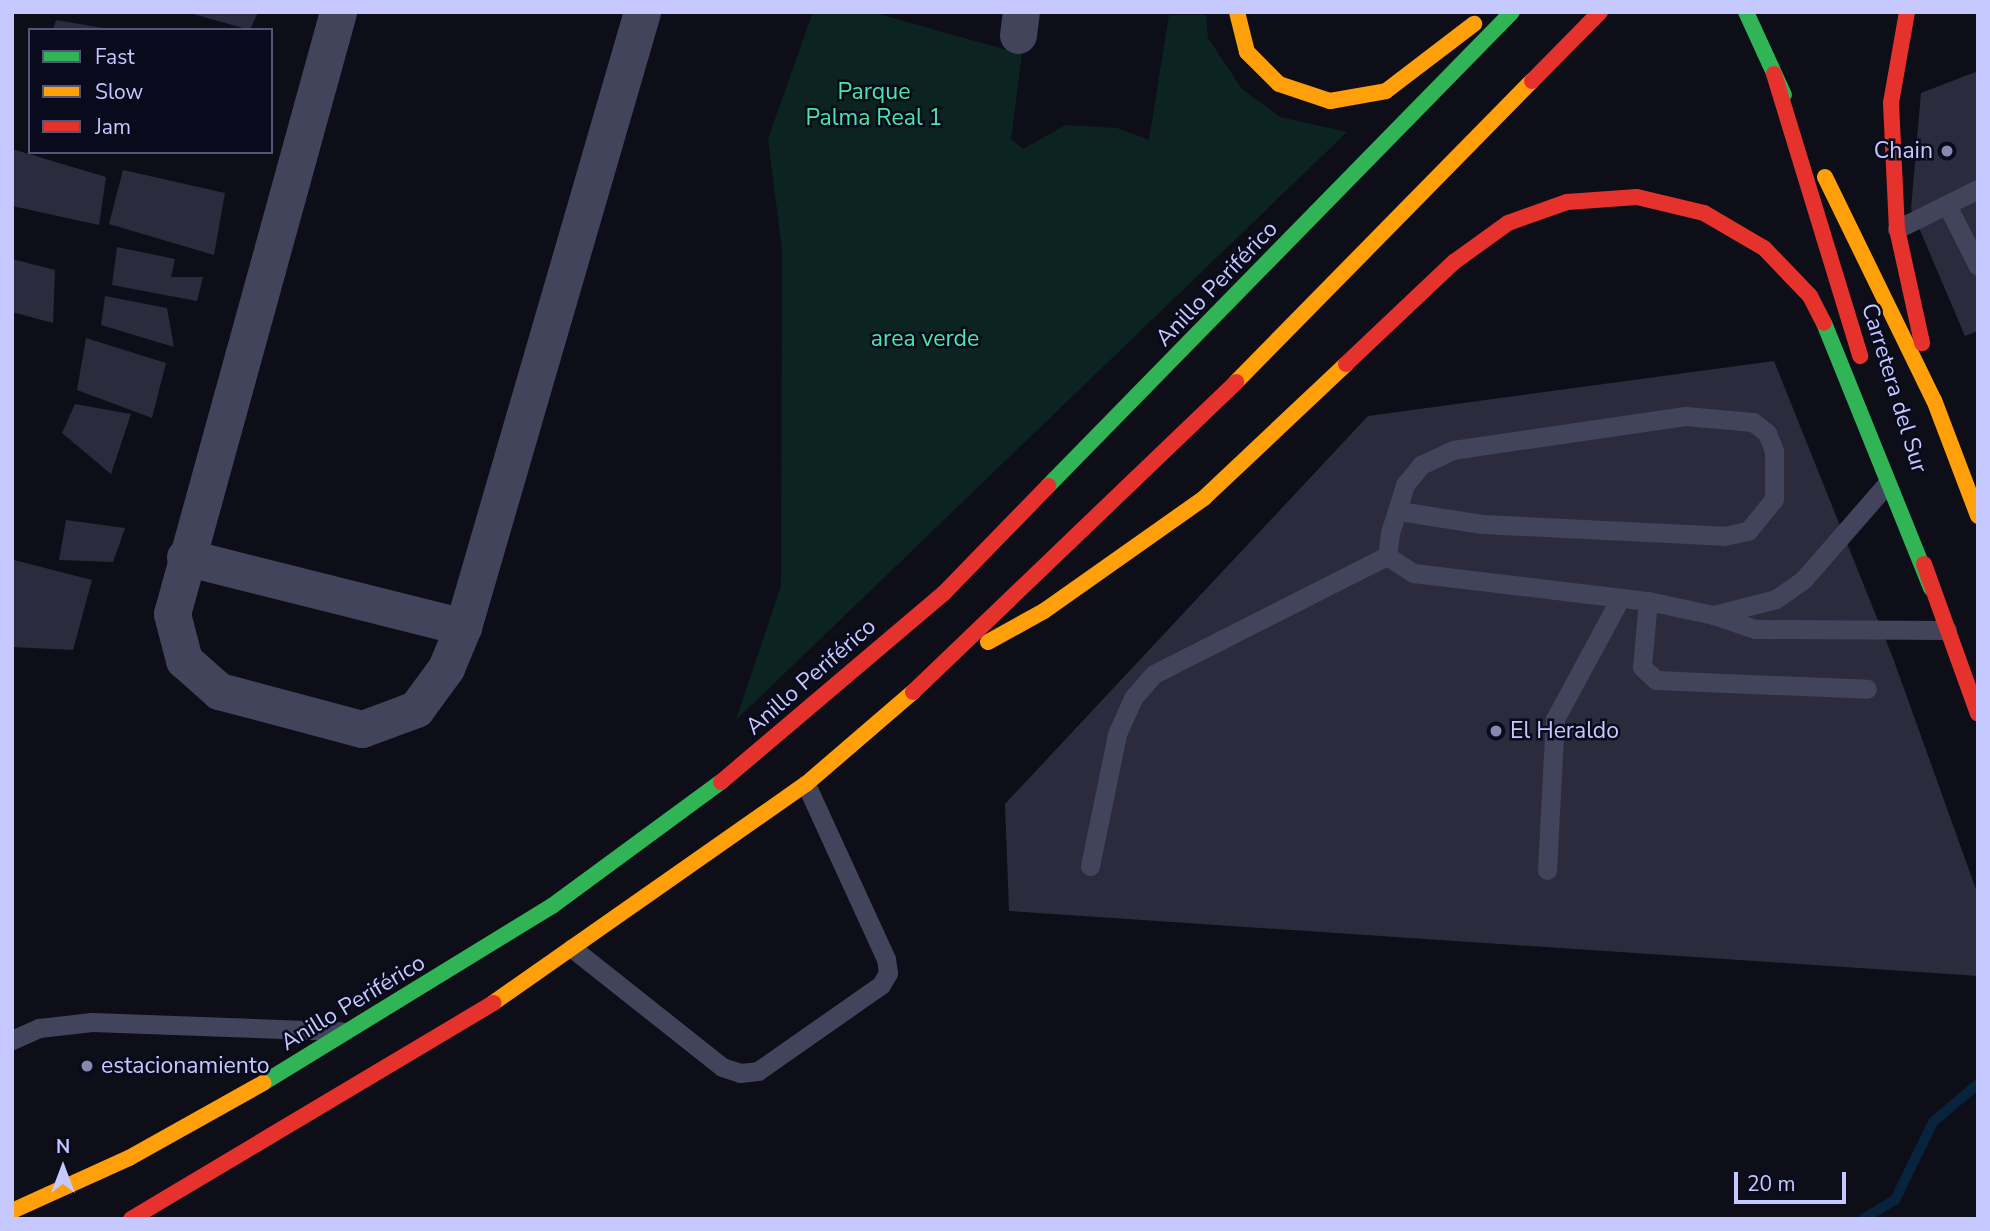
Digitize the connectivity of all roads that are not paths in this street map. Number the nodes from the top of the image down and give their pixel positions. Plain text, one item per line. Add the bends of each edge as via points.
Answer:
1 (338, 12) edge
2 (642, 12) edge
3 (1237, 12) edge
4 (1489, 12) edge
5 (1512, 12) edge
6 (1600, 12) edge
7 (1746, 12) edge
8 (1907, 12) edge
9 (1774, 74) junction
10 (1978, 189) edge
11 (1947, 205) junction
12 (1898, 229) junction
13 (1978, 266) edge
14 (1934, 400) junction
15 (1886, 485) junction
16 (1399, 511) junction
17 (1978, 516) edge
18 (1387, 556) junction
19 (185, 557) junction
20 (1931, 588) junction
21 (1620, 599) junction
22 (1648, 601) junction
23 (1714, 615) junction
24 (463, 627) junction
25 (1947, 630) junction
26 (940, 668) junction
27 (1867, 690) dead end
28 (1978, 713) edge
29 (806, 785) junction
30 (1090, 866) dead end
31 (1547, 870) dead end
32 (572, 948) junction
33 (355, 1031) junction
34 (12, 1040) edge
35 (12, 1211) edge
36 (131, 1219) edge

1 - 19 street
2 - 24 street
3 - 4 highway via 1247,52 1279,84 1330,101 1386,91
5 - 33 highway, Anillo Periférico via 943,594 744,765 552,906
6 - 26 highway via 1175,443
7 - 9 highway, Carretera del Sur
8 - 12 highway via 1891,103
9 - 14 highway, Carretera del Sur
9 - 20 highway, Carretera del Sur
10 - 11 lane
11 - 12 lane
11 - 13 lane
12 - 14 highway
14 - 17 highway, Carretera del Sur
15 - 20 highway
15 - 23 lane via 1803,580 1776,599
15 - 26 highway via 1839,354 1810,296 1764,248 1704,213 1637,197 1567,202 1508,223 1454,262 1204,498 1044,611
16 - 16 lane via 1405,485 1421,465 1453,450 1685,416 1753,422 1767,433 1774,451 1774,499 1762,521 1748,531 1724,536 1482,524
16 - 18 lane
18 - 21 lane via 1413,573
18 - 30 lane via 1154,674 1133,698 1117,734
19 - 24 street
19 - 24 street via 172,614 184,660 219,691 362,729 415,709 446,668
20 - 25 highway, Carretera del Sur
21 - 22 lane
21 - 31 lane via 1555,719
22 - 23 lane
22 - 27 lane via 1642,667 1656,680
23 - 25 lane via 1755,629
25 - 28 highway, Carretera del Sur
26 - 29 highway
29 - 32 highway
29 - 32 lane via 886,959 888,973 881,985 758,1071 740,1073 722,1067
32 - 36 highway via 492,1004 176,1197
33 - 34 lane via 92,1022 38,1028
33 - 35 highway, Anillo Periférico via 129,1158

